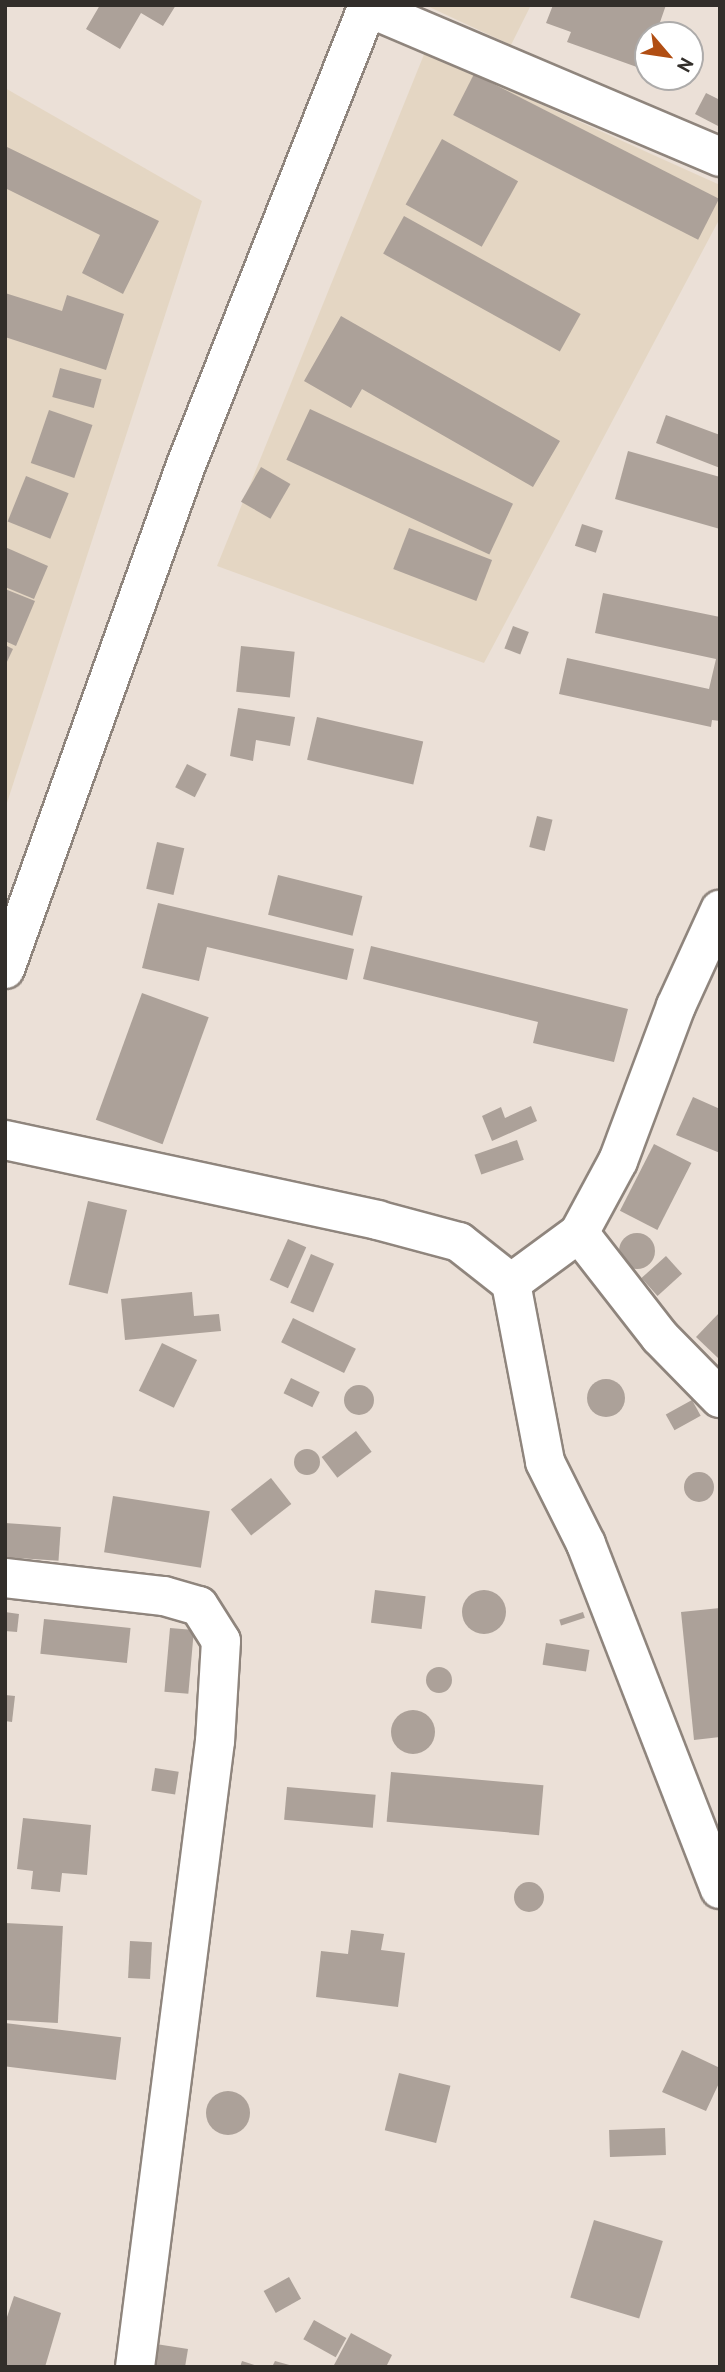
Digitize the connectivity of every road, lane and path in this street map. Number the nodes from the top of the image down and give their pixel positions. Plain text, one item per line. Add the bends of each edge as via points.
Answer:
1 (367, 6) edge
2 (720, 158) edge
3 (720, 911) edge
4 (5, 969) edge
5 (5, 1140) edge
6 (579, 1234) junction
7 (511, 1283) junction
8 (720, 1398) edge
9 (5, 1578) edge
10 (720, 1889) edge
11 (135, 2367) edge

1 - 2 street
1 - 4 street via 186,466
3 - 6 street via 676,1006 618,1161
5 - 7 street via 459,1242
6 - 7 street
6 - 8 street via 660,1337
7 - 10 street via 545,1462 586,1544
9 - 11 street via 164,1596 199,1606 221,1641 213,1755

